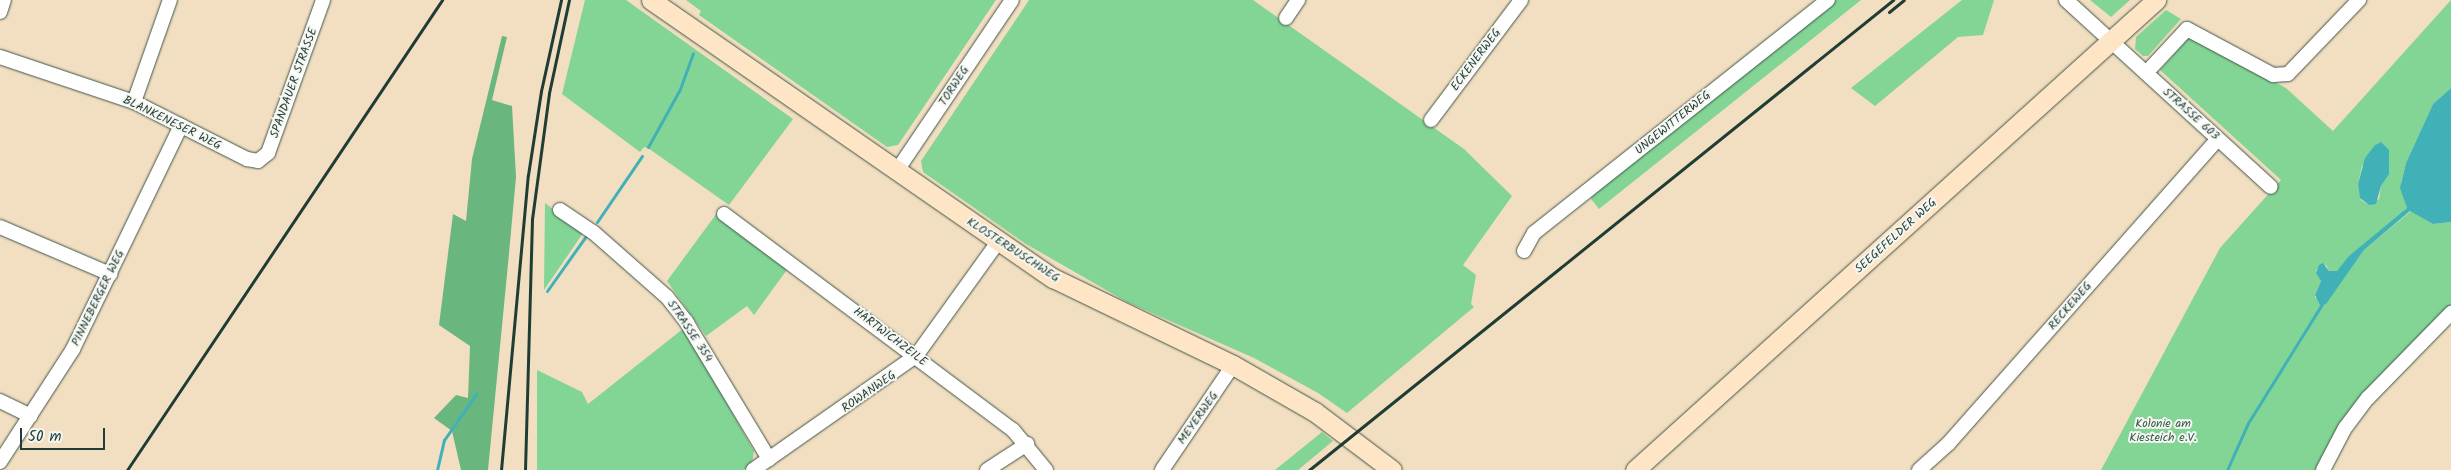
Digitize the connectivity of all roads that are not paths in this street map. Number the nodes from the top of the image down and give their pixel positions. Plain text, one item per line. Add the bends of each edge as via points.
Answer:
1 (4, 0) edge
2 (170, 0) edge
3 (323, 0) edge
4 (651, 0) edge
5 (1012, 0) edge
6 (1298, 0) edge
7 (1521, 0) edge
8 (1828, 0) edge
9 (2066, 0) edge
10 (2156, 0) edge
11 (2359, 0) edge
12 (0, 12) edge
13 (1286, 18) dead end
14 (2111, 41) junction
15 (0, 57) edge
16 (2146, 73) junction
17 (134, 102) junction
18 (1430, 120) dead end
19 (181, 126) junction
20 (2218, 139) junction
21 (258, 161) joint
22 (896, 172) junction
23 (2270, 187) dead end
24 (560, 210) dead end
25 (724, 214) dead end
26 (0, 227) edge
27 (998, 242) junction
28 (1524, 251) dead end
29 (110, 274) junction
30 (2451, 313) edge
31 (916, 356) junction
32 (1234, 365) junction
33 (0, 401) edge
34 (31, 416) junction
35 (1027, 444) junction
36 (769, 458) junction
37 (0, 462) edge
38 (1640, 468) edge
39 (753, 470) edge
40 (987, 470) edge
41 (1046, 470) edge
42 (1162, 470) edge
43 (1392, 470) edge
44 (1919, 470) edge
45 (2323, 470) edge

1 - 12 street
2 - 17 street
3 - 21 street, SPANDAUER STRASSE via 268,153
4 - 22 street, KLOSTERBUSCHWEG
5 - 22 street, TORWEG
6 - 13 street
7 - 18 street, ECKENERWEG
8 - 28 street, UNGEWITTERWEG via 1534,233
9 - 14 street, STRASSE 603
10 - 14 street, SEEGEFELDER WEG
11 - 16 street via 2288,74 2273,75 2187,29
14 - 16 street, STRASSE 603
14 - 38 street, SEEGEFELDER WEG
15 - 17 street, BLANKENESER WEG
16 - 20 street, STRASSE 603
17 - 19 street, BLANKENESER WEG
19 - 21 street, BLANKENESER WEG via 247,159
19 - 29 street, PINNEBERGER WEG
20 - 23 street, STRASSE 603
20 - 44 street, RECKEWEG via 1948,444
22 - 27 street, KLOSTERBUSCHWEG
24 - 36 street, STRASSE 354 via 594,232 668,297
25 - 31 street, HARTWICHZEILE
26 - 29 street
27 - 31 street, ROWANWEG
27 - 32 street, KLOSTERBUSCHWEG via 1086,296
29 - 34 street, PINNEBERGER WEG via 73,348
30 - 45 street via 2368,398 2345,428
31 - 35 street, HARTWICHZEILE
31 - 36 street, ROWANWEG
32 - 42 street, MEYERWEG
32 - 43 street, KLOSTERBUSCHWEG via 1321,416
33 - 34 street
34 - 37 street, PINNEBERGER WEG
35 - 40 street
35 - 41 street, HARTWICHZEILE
36 - 39 street, ROWANWEG

